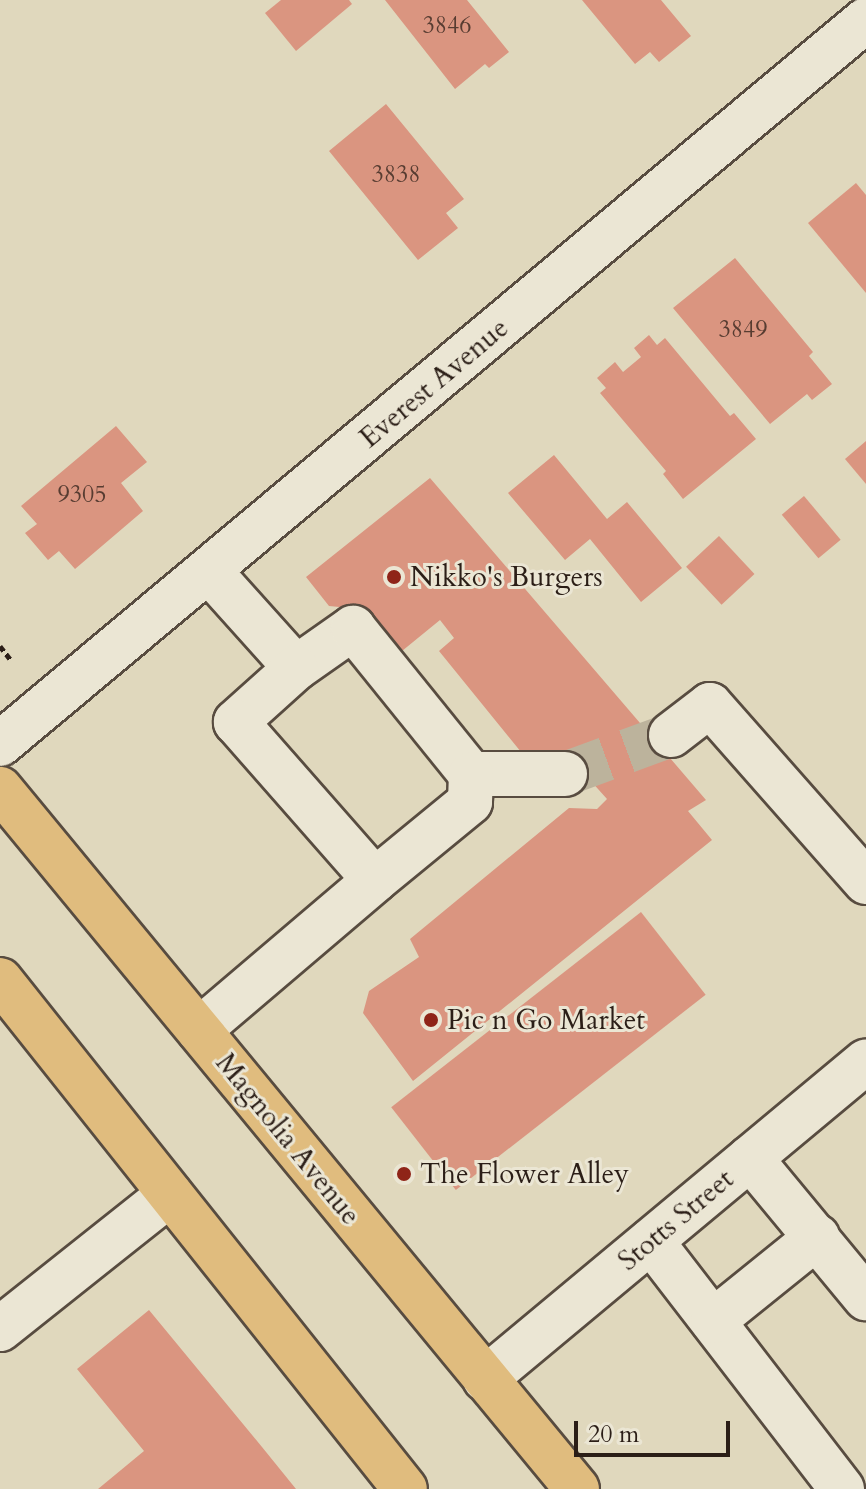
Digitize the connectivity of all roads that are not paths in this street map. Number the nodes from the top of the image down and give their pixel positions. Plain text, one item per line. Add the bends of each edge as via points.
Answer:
1 (866, 20) edge
2 (209, 571) junction
3 (296, 668) junction
4 (671, 735) tunnel mouth
5 (0, 744) edge
6 (471, 774) junction
7 (565, 774) tunnel mouth
8 (0, 789) edge
9 (375, 880) junction
10 (866, 882) edge
11 (0, 980) edge
12 (199, 1030) junction
13 (866, 1062) edge
14 (750, 1158) junction
15 (170, 1194) junction
16 (651, 1241) junction
17 (847, 1261) edge
18 (713, 1321) junction
19 (0, 1329) edge
20 (485, 1379) junction
21 (405, 1489) edge
22 (577, 1489) edge
23 (842, 1489) edge

1 - 2 street, Everest Avenue
2 - 3 street
2 - 5 street, Everest Avenue
3 - 6 street via 353,628
3 - 9 street via 236,722
4 - 10 street via 710,705
6 - 7 street
6 - 9 street via 470,802
8 - 12 main road, Magnolia Avenue
9 - 12 street
11 - 15 main road
12 - 20 main road, Magnolia Avenue
13 - 14 street, Stotts Street
14 - 16 street, Stotts Street
14 - 17 street
15 - 19 street
15 - 21 main road
16 - 18 street
16 - 20 street, Stotts Street
17 - 18 street
18 - 23 street
20 - 22 main road, Magnolia Avenue

